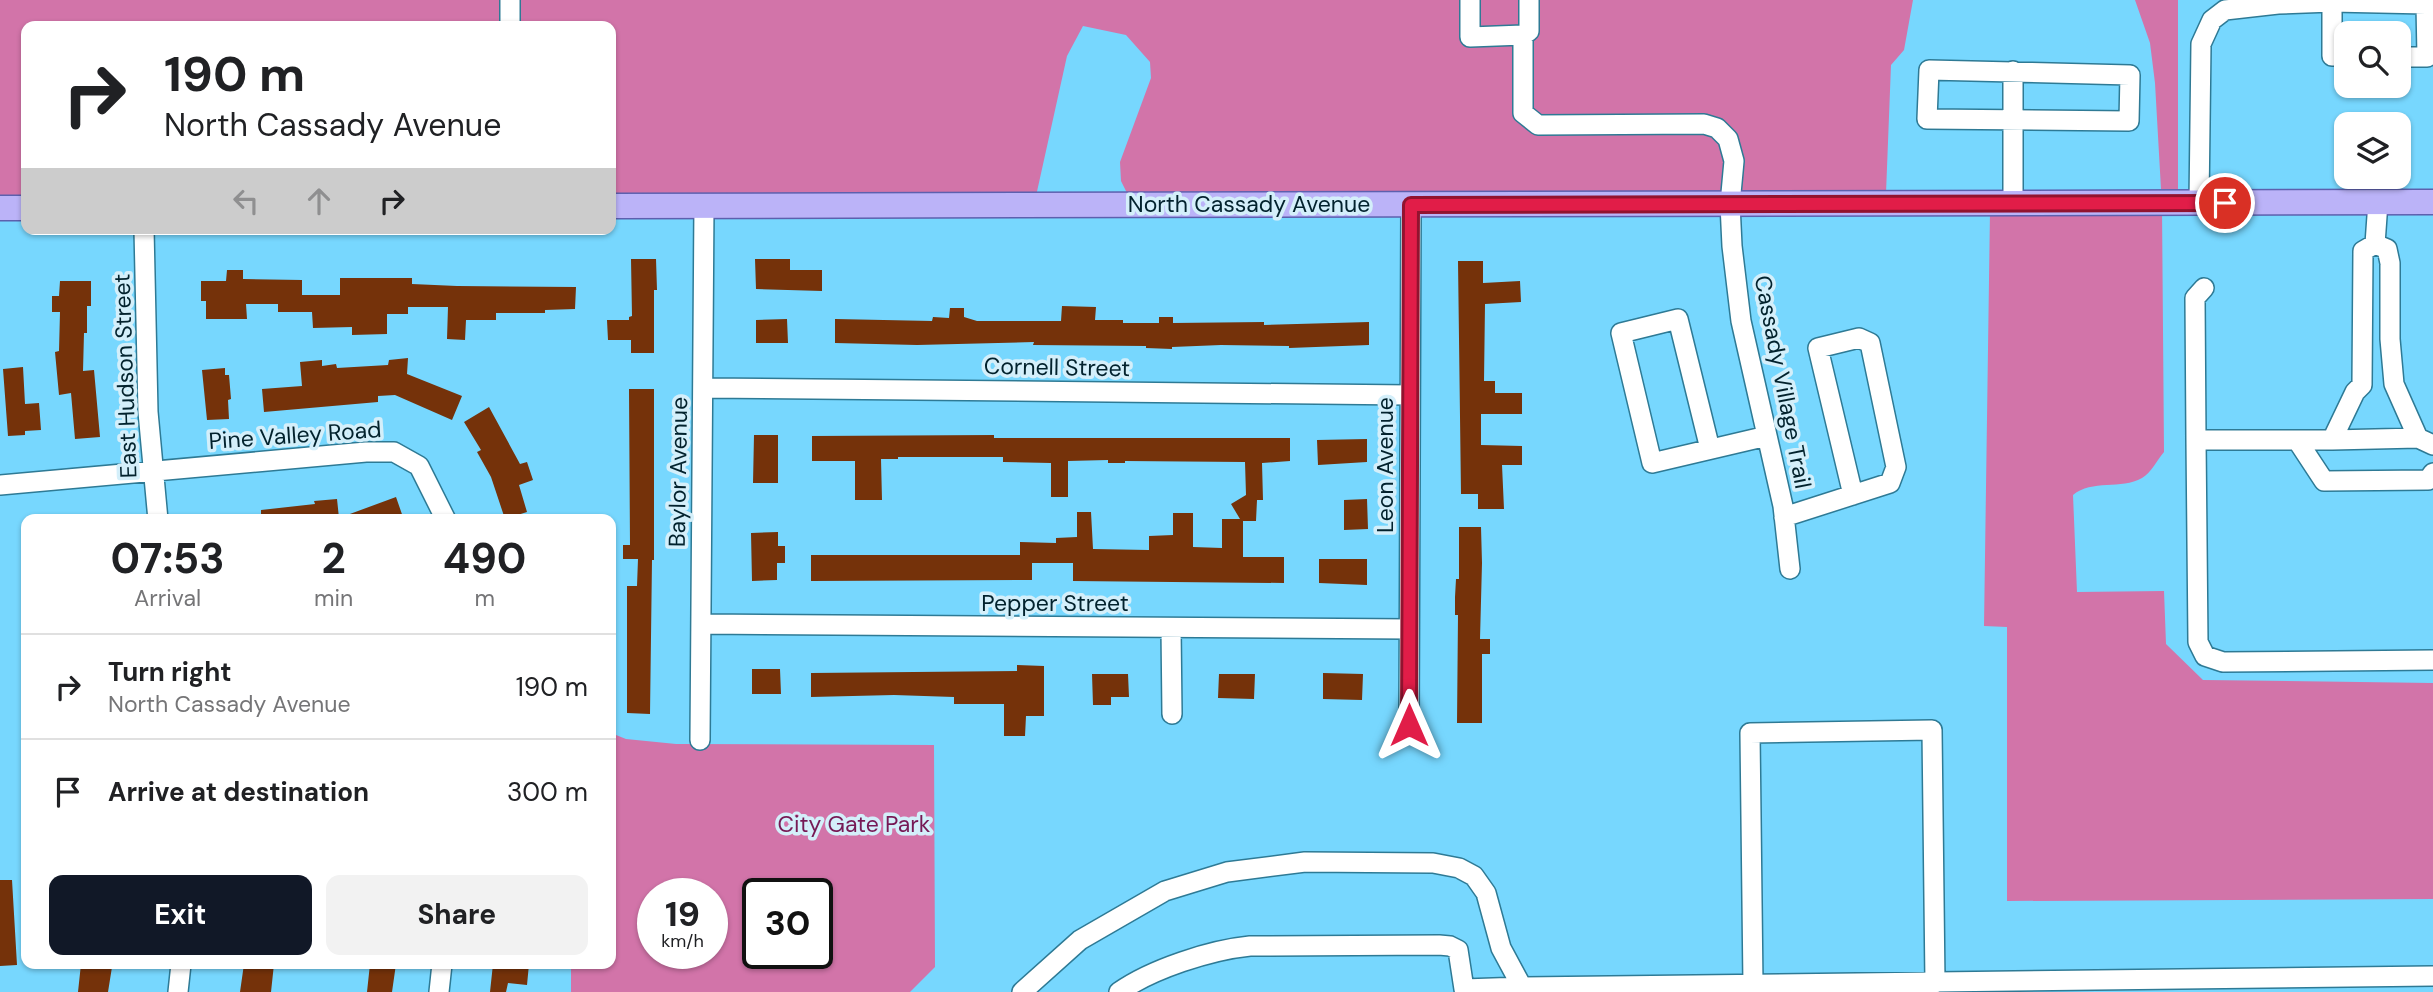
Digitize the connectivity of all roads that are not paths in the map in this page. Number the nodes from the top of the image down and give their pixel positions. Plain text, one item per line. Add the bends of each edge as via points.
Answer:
1 (510, 0) edge
2 (1470, 0) edge
3 (1529, 0) edge
4 (2211, 0) edge
5 (2278, 2) edge
6 (2332, 2) junction
7 (2212, 20) junction
8 (510, 21) edge
9 (1523, 35) junction
10 (2334, 56) edge
11 (2411, 57) edge
12 (2013, 71) junction
13 (2013, 120) junction
14 (2378, 202) junction
15 (2433, 202) edge
16 (2199, 203) junction
17 (1730, 204) junction
18 (2013, 204) junction
19 (704, 205) junction
20 (1411, 205) junction
21 (616, 206) edge
22 (0, 208) edge
23 (21, 208) edge
24 (144, 235) edge
25 (2375, 244) junction
26 (2204, 288) dead end
27 (704, 388) junction
28 (1410, 395) junction
29 (1767, 436) junction
30 (2196, 440) junction
31 (2297, 440) junction
32 (2332, 440) junction
33 (2425, 441) edge
34 (1710, 449) junction
35 (153, 471) junction
36 (2433, 473) edge
37 (0, 485) edge
38 (1853, 495) junction
39 (157, 514) edge
40 (443, 514) edge
41 (1784, 517) junction
42 (1790, 569) dead end
43 (701, 624) junction
44 (1171, 628) junction
45 (1409, 629) junction
46 (2433, 660) edge
47 (1171, 714) dead end
48 (1409, 725) dead end
49 (700, 740) dead end
50 (180, 969) edge
51 (441, 969) edge
52 (2433, 976) edge
53 (1935, 983) junction
54 (1753, 985) junction
55 (1522, 990) edge
56 (178, 992) edge
57 (439, 992) edge
58 (1022, 992) edge
59 (1119, 992) edge

1 - 8 street
2 - 9 street via 1470,37
3 - 9 street via 1529,31
4 - 7 street
5 - 6 street
5 - 7 street via 2225,10
6 - 10 street
6 - 11 street via 2426,4 2427,57
7 - 16 street via 2201,44
9 - 17 street, Cassady Village Trail via 1523,113 1538,125 1704,124 1717,128 1728,139 1734,160
12 - 13 street
12 - 13 street via 1929,70 1927,118
12 - 13 street via 2130,75 2129,121
13 - 18 street
14 - 15 main road, North Cassady Avenue
14 - 16 main road, North Cassady Avenue
14 - 25 street
16 - 18 main road, North Cassady Avenue
17 - 18 main road, North Cassady Avenue
17 - 20 main road, North Cassady Avenue
17 - 29 street, Cassady Village Trail via 1741,321
19 - 20 main road, North Cassady Avenue
19 - 21 main road, North Cassady Avenue
19 - 27 street, Baylor Avenue
20 - 28 street, Leon Avenue
22 - 23 main road
24 - 35 street, East Hudson Street
25 - 32 street via 2364,251 2362,384
25 - 33 street via 2387,249 2390,263 2394,384
26 - 30 street via 2195,298
27 - 28 street, Cornell Street
27 - 43 street, Baylor Avenue
28 - 45 street, Leon Avenue
29 - 34 street
29 - 41 street, Cassady Village Trail
30 - 31 street
30 - 46 street via 2198,642 2205,656 2223,662
31 - 32 street
31 - 36 street via 2324,481 2428,480
32 - 33 street
34 - 34 street via 1678,319 1621,333 1652,463
35 - 37 street, Pine Valley Road
35 - 39 street, East Hudson Street
35 - 40 street, Pine Valley Road via 394,452 419,466
38 - 38 street via 1890,483 1896,467 1870,343 1859,338 1818,348
38 - 41 street
41 - 42 street, Cassady Village Trail
43 - 44 street, Pepper Street
43 - 49 street, Baylor Avenue
44 - 45 street, Pepper Street
44 - 47 street
45 - 48 street, Leon Avenue
50 - 56 street
51 - 57 street
52 - 53 street
53 - 54 street
53 - 54 street via 1932,730 1750,733
54 - 55 street
55 - 58 street via 1501,948 1486,893 1474,876 1433,863 1305,862 1227,872 1165,891 1080,940
55 - 59 street via 1464,989 1458,950 1450,946 1264,946 1228,948 1195,957

